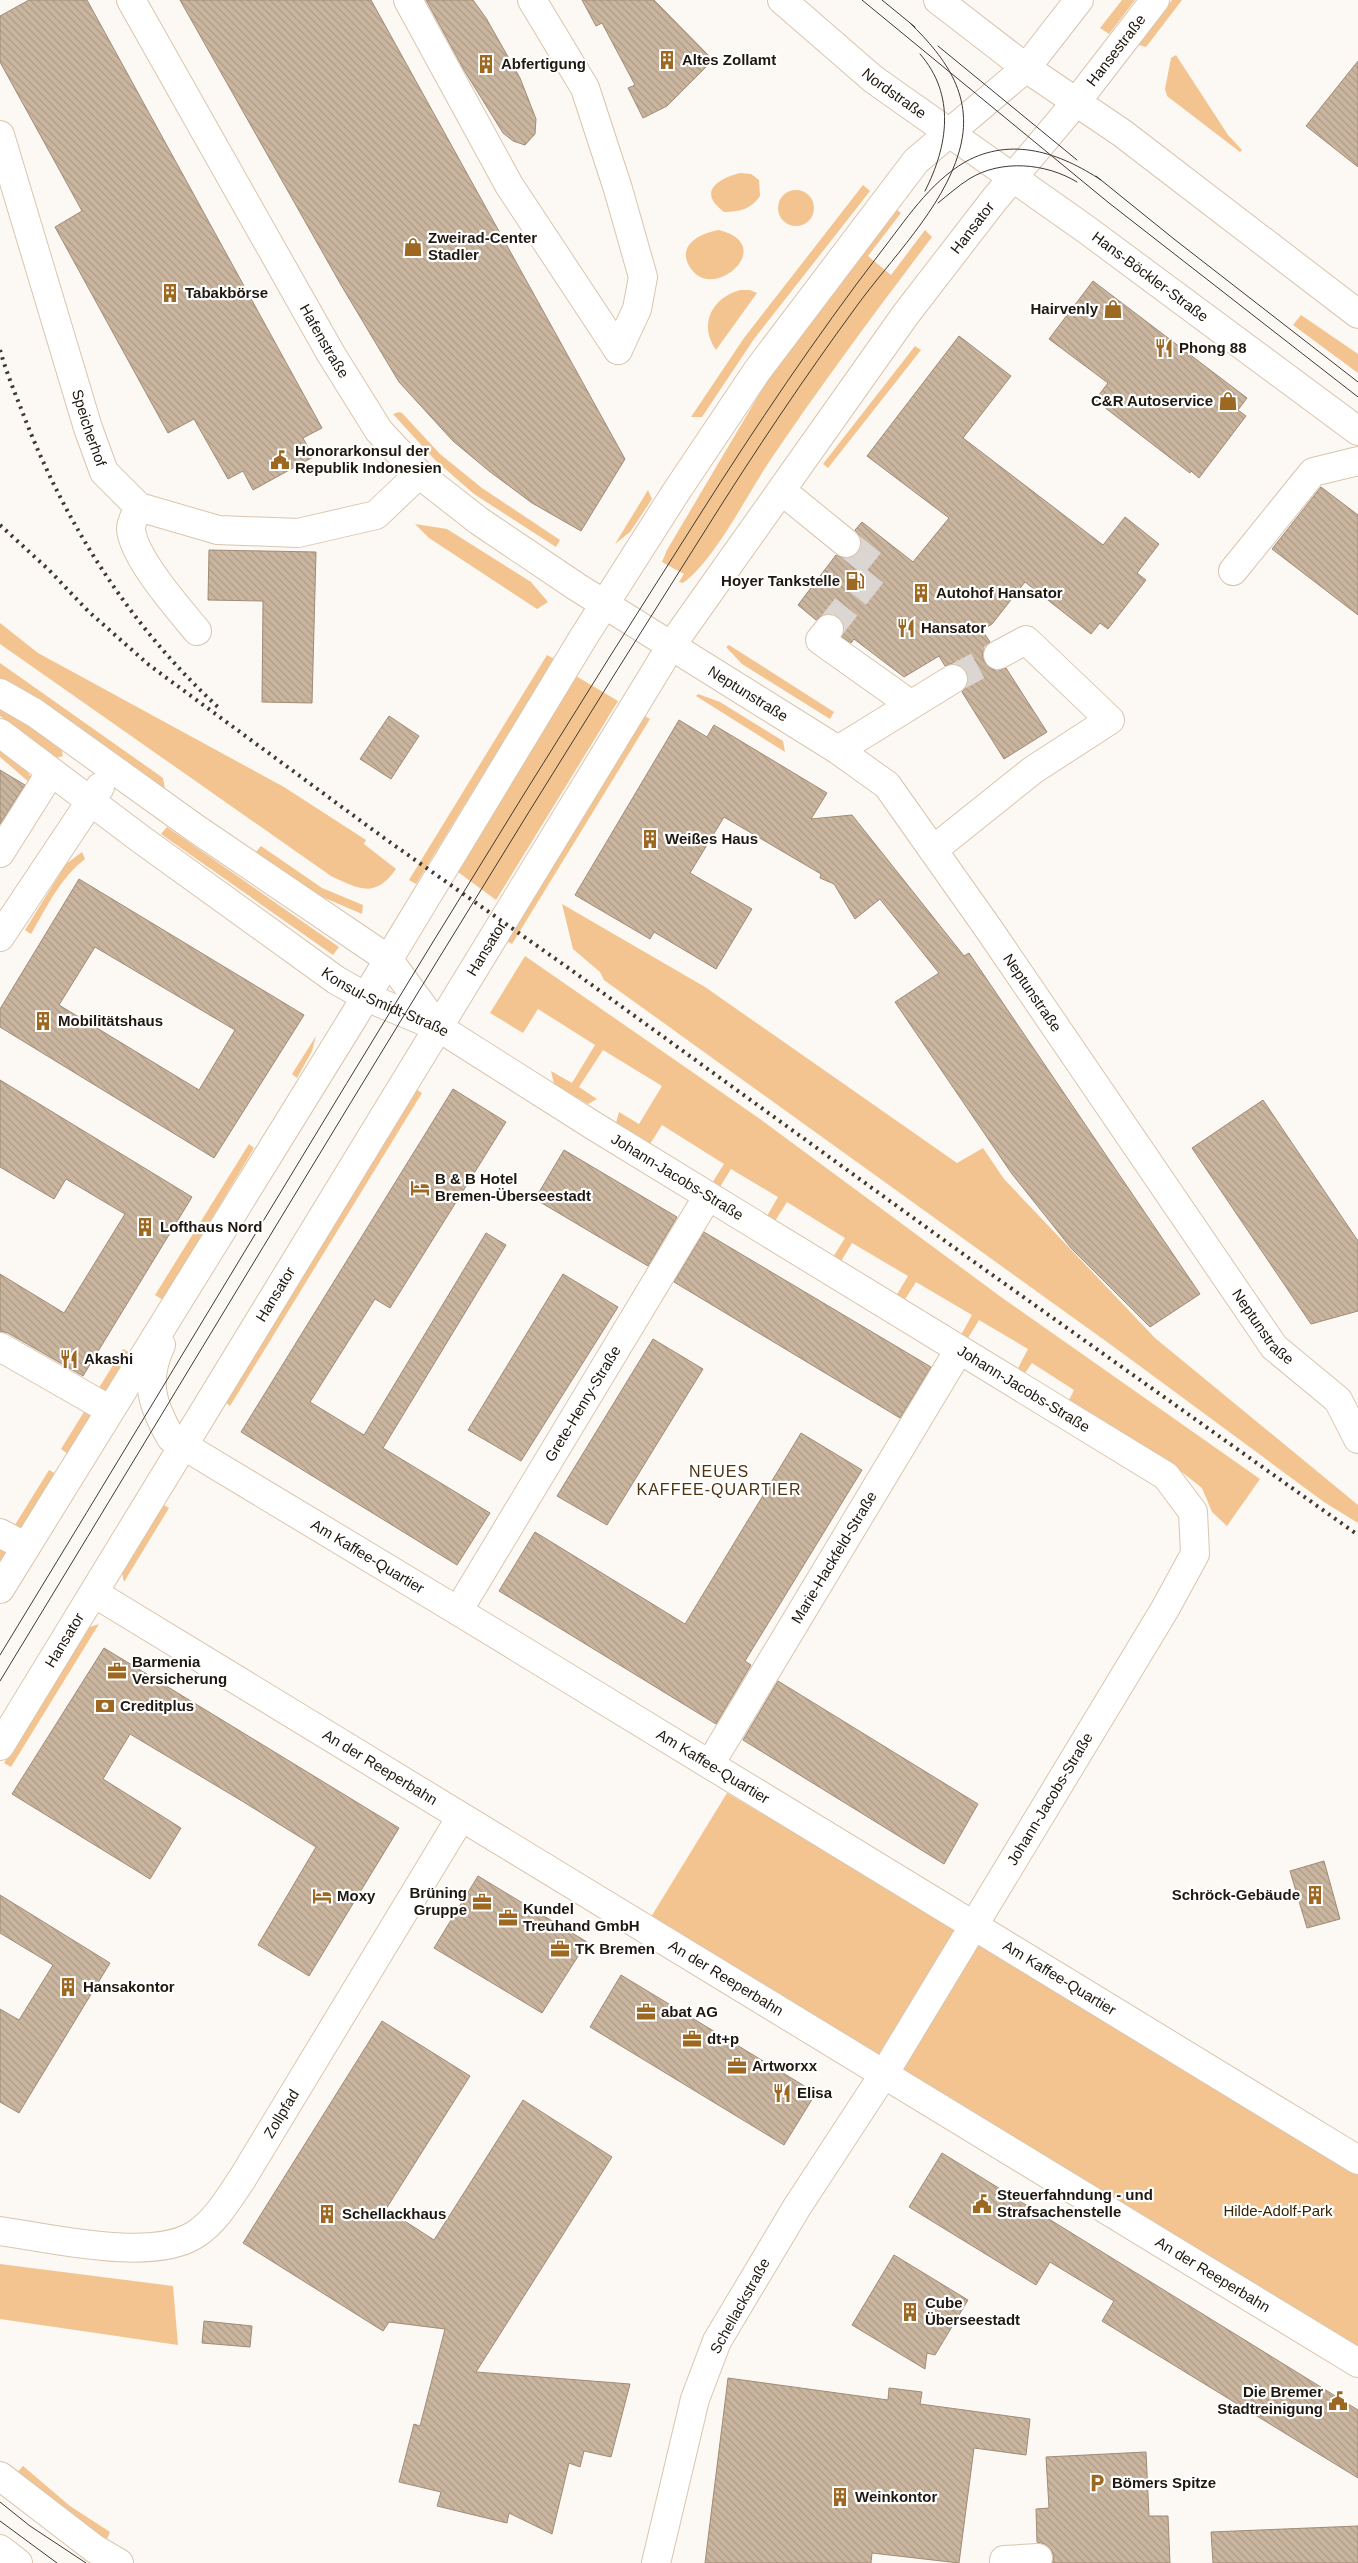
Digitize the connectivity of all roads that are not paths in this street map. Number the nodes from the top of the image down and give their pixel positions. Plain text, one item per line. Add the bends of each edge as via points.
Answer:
1 (131, 0) edge
2 (408, 0) edge
3 (532, 0) edge
4 (782, 0) edge
5 (938, 0) edge
6 (1079, 0) edge
7 (1155, 0) edge
8 (1026, 68) junction
9 (1077, 101) junction
10 (950, 134) junction
11 (0, 135) edge
12 (1012, 178) junction
13 (1358, 314) edge
14 (1358, 431) edge
15 (1358, 461) edge
16 (418, 474) junction
17 (782, 491) junction
18 (139, 507) junction
19 (846, 543) tunnel mouth
20 (1233, 571) dead end
21 (606, 604) junction
22 (829, 629) tunnel mouth
23 (197, 630) dead end
24 (671, 646) junction
25 (998, 655) tunnel mouth
26 (953, 678) tunnel mouth
27 (0, 693) edge
28 (910, 704) junction
29 (0, 733) edge
30 (838, 750) junction
31 (112, 769) junction
32 (51, 772) junction
33 (91, 802) junction
34 (933, 850) junction
35 (0, 853) edge
36 (0, 937) edge
37 (388, 959) junction
38 (366, 997) junction
39 (438, 1027) junction
40 (708, 1196) junction
41 (164, 1324) junction
42 (0, 1346) edge
43 (959, 1350) junction
44 (1348, 1397) edge
45 (110, 1410) junction
46 (1358, 1439) edge
47 (183, 1446) junction
48 (0, 1533) edge
49 (26, 1547) junction
50 (0, 1589) edge
51 (94, 1593) junction
52 (458, 1611) junction
53 (0, 1746) edge
54 (710, 1764) junction
55 (461, 1817) junction
56 (974, 1925) junction
57 (884, 2074) junction
58 (1358, 2160) edge
59 (0, 2231) edge
60 (1358, 2363) edge
61 (0, 2476) edge
62 (0, 2549) edge
63 (1038, 2558) dead end
64 (18, 2563) edge
65 (119, 2563) edge
66 (656, 2563) edge
67 (1004, 2563) edge

1 - 16 street, Hafenstraße via 331,354 379,431
2 - 3 street via 510,184 618,350 636,309 643,277 584,88
4 - 10 street, Nordstraße via 873,79
5 - 8 street
6 - 8 street
7 - 9 street, Hansestraße
8 - 9 street
8 - 10 street
9 - 12 street, Hansestraße
9 - 13 street
10 - 12 street, Nordstraße
10 - 21 street via 916,161 757,371
11 - 18 street, Speicherhof via 104,472
12 - 14 street, Hans-Böckler-Straße via 1088,230
12 - 17 street, Hansator via 901,321
15 - 20 street via 1313,472
16 - 18 street, Speicherhof via 376,515 298,534 218,530
16 - 21 street, Hafenstraße via 479,521
17 - 19 street
17 - 24 street, Hansator
18 - 23 street via 131,526 134,544 168,595
21 - 24 street, Neptunstraße
21 - 37 street
22 - 28 street via 820,640
24 - 30 street, Neptunstraße
24 - 39 street, Hansator
25 - 34 street via 1026,640 1110,720 1033,770
26 - 28 street
27 - 31 street, Konsul-Smidt-Straße via 35,713
28 - 30 street
29 - 32 street, Konsul-Smidt-Straße
30 - 34 street, Neptunstraße via 887,785
31 - 33 street
31 - 37 street, Konsul-Smidt-Straße
32 - 33 street, Konsul-Smidt-Straße
32 - 35 street
33 - 36 street
33 - 38 street, Konsul-Smidt-Straße via 330,976
34 - 44 street, Neptunstraße via 1274,1347
37 - 38 street
37 - 39 street, Konsul-Smidt-Straße
38 - 39 street, Konsul-Smidt-Straße
38 - 41 street
39 - 40 street, Johann-Jacobs-Straße
39 - 47 street, Hansator
40 - 43 street, Johann-Jacobs-Straße
40 - 52 street, Grete-Henry-Straße
41 - 45 street
41 - 47 street, Am Kaffee-Quartier via 167,1334 153,1361 151,1389 171,1438
42 - 45 street
43 - 54 street, Marie-Hackfeld-Straße
43 - 56 street, Johann-Jacobs-Straße via 1166,1476 1193,1512 1195,1554
44 - 46 street
45 - 49 street
47 - 51 street, Hansator
47 - 52 street, Am Kaffee-Quartier
48 - 49 street
49 - 50 street
51 - 53 street, Hansator
51 - 55 street, An der Reeperbahn
52 - 54 street, Am Kaffee-Quartier
54 - 56 street, Am Kaffee-Quartier
55 - 57 street, An der Reeperbahn
55 - 59 street, Zollpfad via 242,2179 220,2211 196,2234 165,2247 135,2249
56 - 57 street, Johann-Jacobs-Straße
56 - 58 street, Am Kaffee-Quartier
57 - 60 street, An der Reeperbahn
57 - 66 street, Schellackstraße via 797,2207 717,2341 695,2399
61 - 65 street via 95,2549
62 - 64 street
63 - 67 street via 1004,2560

